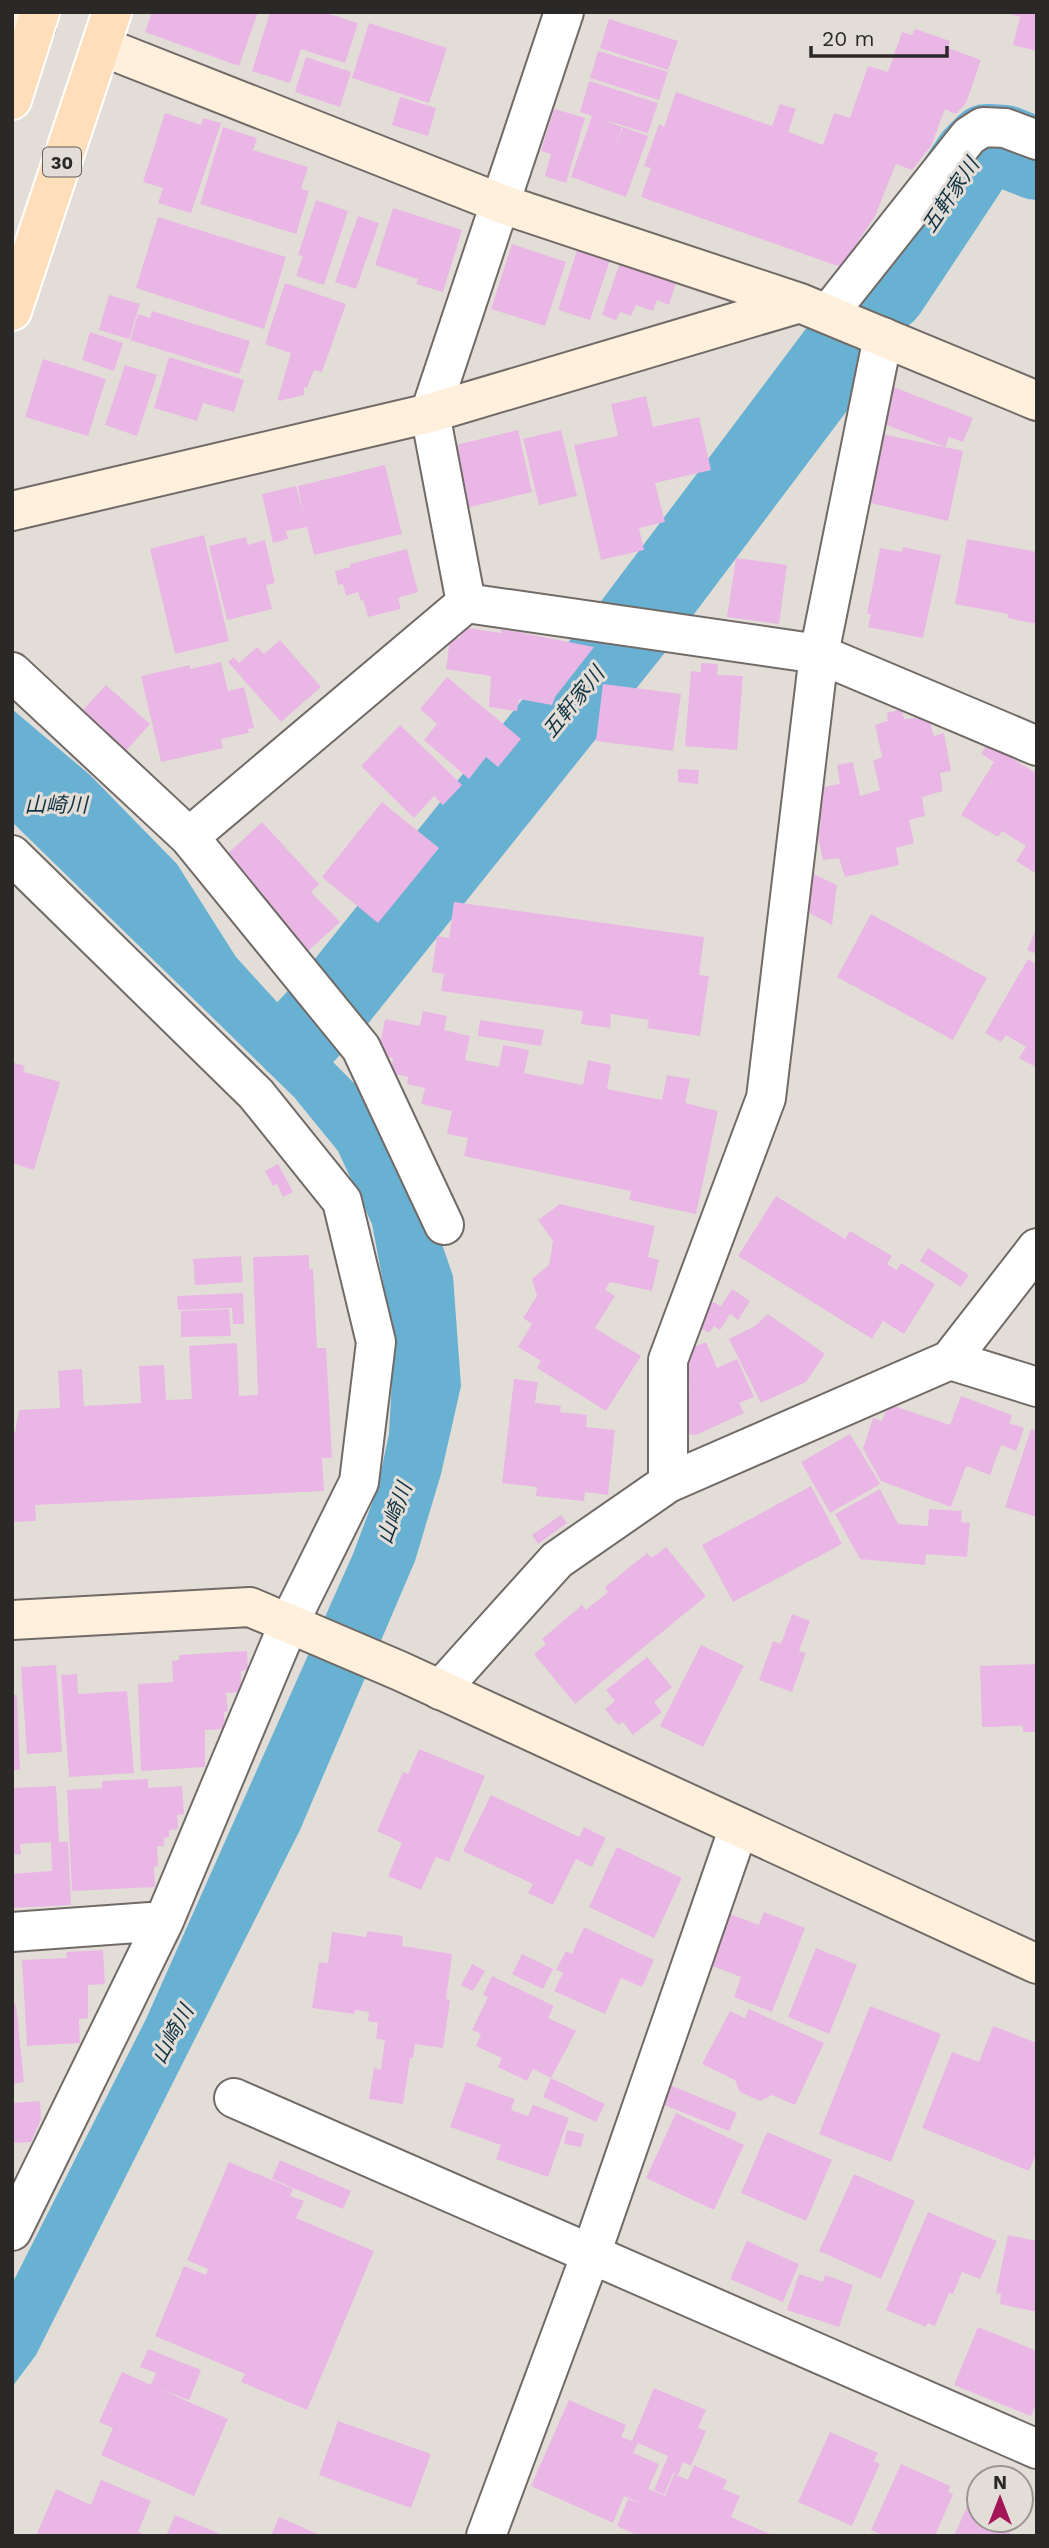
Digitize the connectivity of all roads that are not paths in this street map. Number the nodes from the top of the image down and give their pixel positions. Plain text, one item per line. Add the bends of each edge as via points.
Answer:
1 (564, 12) edge
2 (30, 18) edge
3 (106, 29) edge
4 (12, 100) edge
5 (1037, 140) edge
6 (502, 204) junction
7 (814, 309) junction
8 (12, 311) edge
9 (883, 337) junction
10 (1037, 401) edge
11 (430, 413) junction
12 (12, 511) edge
13 (466, 603) junction
14 (820, 654) junction
15 (12, 672) edge
16 (1037, 746) edge
17 (189, 837) junction
18 (12, 855) edge
19 (444, 1225) dead end
20 (1037, 1248) edge
21 (950, 1360) junction
22 (1037, 1387) edge
23 (668, 1483) junction
24 (12, 1620) edge
25 (295, 1626) junction
26 (440, 1690) junction
27 (739, 1827) junction
28 (164, 1921) junction
29 (12, 1932) edge
30 (1037, 1964) edge
31 (234, 2098) dead end
32 (12, 2231) edge
33 (591, 2254) junction
34 (1037, 2449) edge
35 (486, 2536) edge

1 - 6 street
2 - 4 main road
3 - 6 street
3 - 8 main road, 30
5 - 7 street via 1005,128 983,127 969,136
6 - 7 street
6 - 11 street
7 - 9 street
7 - 11 street
9 - 10 street
9 - 14 street
11 - 12 street
11 - 13 street
13 - 14 street
13 - 17 street
14 - 16 street
14 - 23 street via 766,1098 668,1360
15 - 17 street
17 - 19 street via 361,1048
18 - 25 street via 256,1094 342,1201 376,1342 359,1482
20 - 21 street
21 - 22 street
21 - 23 street
23 - 26 street via 557,1560
24 - 25 street via 250,1607
25 - 26 street
25 - 28 street
26 - 27 street
27 - 30 street
27 - 33 street
28 - 29 street
28 - 32 street
31 - 33 street
33 - 34 street
33 - 35 street

